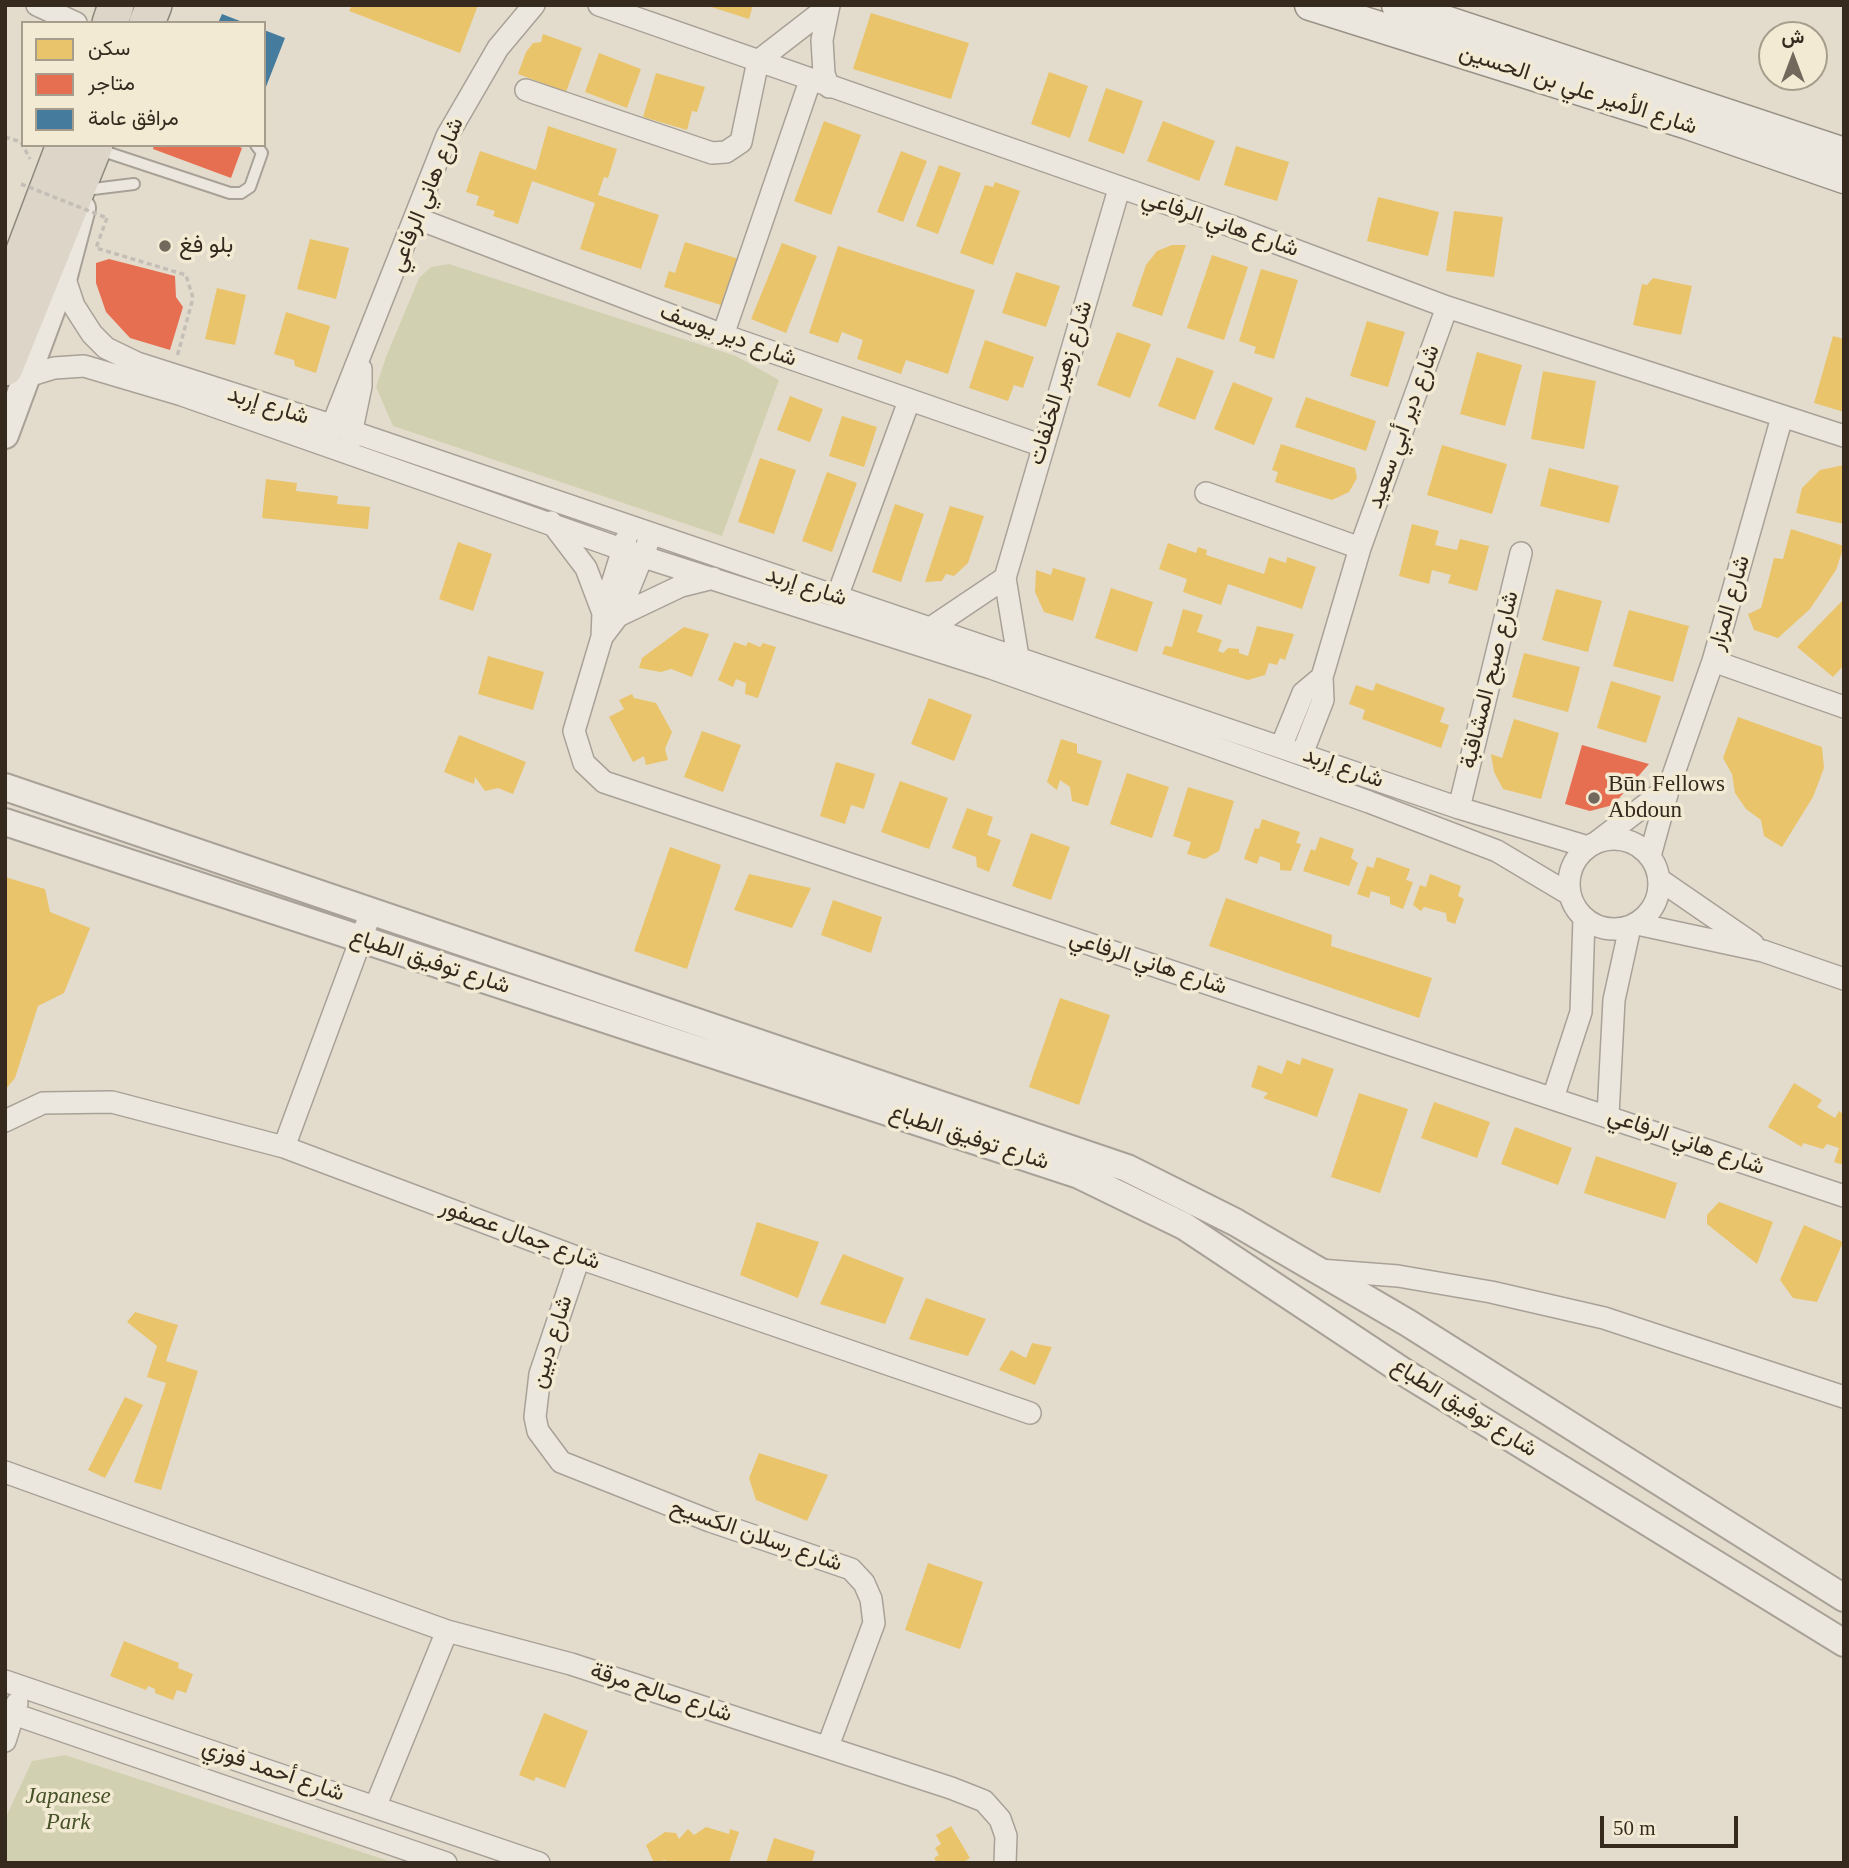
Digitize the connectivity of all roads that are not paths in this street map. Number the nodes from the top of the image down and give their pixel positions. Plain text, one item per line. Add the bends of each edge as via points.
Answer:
1 (37, 5) edge
2 (534, 5) edge
3 (599, 5) edge
4 (1310, 5) edge
5 (1397, 5) edge
6 (829, 6) edge
7 (72, 21) edge
8 (758, 61) junction
9 (820, 84) junction
10 (526, 90) dead end
11 (258, 147) edge
12 (1844, 152) edge
13 (85, 159) edge
14 (1844, 178) edge
15 (134, 184) dead end
16 (1119, 189) junction
17 (31, 193) junction
18 (416, 218) junction
19 (5, 257) edge
20 (64, 276) junction
21 (5, 302) edge
22 (1447, 307) junction
23 (723, 335) junction
24 (361, 359) junction
25 (14, 367) edge
26 (908, 401) junction
27 (1782, 417) junction
28 (5, 435) edge
29 (328, 435) junction
30 (1844, 436) edge
31 (350, 442) junction
32 (1042, 446) junction
33 (1206, 493) dead end
34 (551, 522) junction
35 (629, 528) junction
36 (650, 536) junction
37 (1360, 548) junction
38 (623, 550) junction
39 (1521, 552) dead end
40 (644, 557) junction
41 (716, 578) junction
42 (1005, 578) junction
43 (837, 597) junction
44 (610, 615) junction
45 (932, 627) junction
46 (1018, 657) junction
47 (1713, 662) junction
48 (1322, 677) junction
49 (1844, 707) edge
50 (1281, 747) junction
51 (1302, 754) junction
52 (5, 787) edge
53 (1668, 787) junction
54 (1460, 808) junction
55 (5, 821) edge
56 (1593, 844) junction
57 (1650, 856) junction
58 (1660, 880) junction
59 (1569, 894) junction
60 (372, 912) junction
61 (1584, 918) junction
62 (1634, 925) junction
63 (360, 940) junction
64 (1763, 951) junction
65 (1844, 979) edge
66 (1553, 1098) junction
67 (1608, 1115) junction
68 (5, 1121) edge
69 (284, 1147) junction
70 (1844, 1196) edge
71 (579, 1258) junction
72 (1317, 1269) junction
73 (1432, 1339) junction
74 (1407, 1374) junction
75 (1844, 1397) edge
76 (1030, 1412) dead end
77 (561, 1462) joint
78 (5, 1472) edge
79 (1844, 1598) edge
80 (447, 1631) junction
81 (1844, 1643) edge
82 (14, 1684) edge
83 (9, 1713) edge
84 (5, 1741) edge
85 (828, 1746) junction
86 (376, 1805) junction
87 (446, 1863) edge
88 (540, 1863) edge
89 (1005, 1863) edge

1 - 7 street
2 - 18 street, شارع هاني الرفاعي via 498,48 468,98 443,145
3 - 8 street, شارع هاني الرفاعي
4 - 14 main road, شارع الأمير علي بن الحسين
5 - 12 main road, شارع الأمير علي بن الحسين
6 - 8 street
6 - 9 street
8 - 9 street, شارع هاني الرفاعي
8 - 10 street via 741,142 726,152 712,153
9 - 16 street, شارع هاني الرفاعي
9 - 23 street
11 - 13 lane via 262,153 250,187 241,193
13 - 15 lane
13 - 17 highway
13 - 20 street
13 - 25 highway
16 - 22 street, شارع هاني الرفاعي
16 - 32 street, شارع زهير الخلفات
17 - 19 street
17 - 21 highway
18 - 23 street, شارع دير يوسف
18 - 24 street, شارع هاني الرفاعي
20 - 25 street
20 - 29 street, شارع إربد via 74,306 98,341 137,363
22 - 27 street, شارع هاني الرفاعي
22 - 37 street, شارع دير أبي سعيد
23 - 26 street, شارع دير يوسف
24 - 29 street, شارع هاني الرفاعي
24 - 31 street, شارع هاني الرفاعي via 361,387
25 - 28 street
25 - 29 street, شارع إربد via 96,368
26 - 32 street, شارع دير يوسف
26 - 43 street
27 - 30 street, شارع هاني الرفاعي
27 - 47 street, شارع المزار
29 - 31 street, شارع إربد
31 - 34 street, شارع إربد
31 - 35 street, شارع إربد
32 - 42 street, شارع زهير الخلفات
33 - 37 street
34 - 38 street, شارع إربد
34 - 44 street via 586,568
35 - 36 street, شارع إربد
35 - 38 street, شارع هاني الرفاعي
36 - 40 street, شارع هاني الرفاعي
36 - 43 street, شارع إربد
37 - 48 street, شارع دير أبي سعيد
38 - 40 street, شارع إربد
38 - 44 street, شارع هاني الرفاعي
39 - 54 street, شارع صبح المشاقبة
40 - 41 street, شارع إربد
40 - 44 street, شارع هاني الرفاعي
41 - 44 street, شارع هاني الرفاعي via 681,586
41 - 59 street, شارع إربد via 1004,673 1369,802 1497,852
42 - 45 street
42 - 46 street, شارع زهير الخلفات
43 - 45 street, شارع إربد
44 - 66 street, شارع هاني الرفاعي via 574,732 584,763 604,782
45 - 46 street, شارع إربد
46 - 50 street, شارع إربد
47 - 49 street
47 - 53 street, شارع المزار
48 - 50 street, شارع دير أبي سعيد via 1303,693
48 - 51 street, شارع دير أبي سعيد via 1323,700
50 - 51 street, شارع إربد
51 - 54 street, شارع إربد
52 - 60 street, شارع توفيق الطباع
53 - 56 street
53 - 57 street, شارع المزار
54 - 56 street, شارع إربد
55 - 63 street, شارع توفيق الطباع
56 - 57 street via 1626,840
56 - 59 street via 1572,867
57 - 58 street
58 - 62 street via 1655,905
58 - 64 street
59 - 61 street
60 - 63 street
60 - 72 street, شارع توفيق الطباع via 1127,1168 1180,1192
61 - 62 street via 1606,929
61 - 66 street via 1581,1012
62 - 64 street
62 - 67 street via 1614,1000
63 - 69 street
63 - 74 street, شارع توفيق الطباع via 1079,1175 1184,1226
64 - 65 street
66 - 67 street, شارع هاني الرفاعي
67 - 70 street, شارع هاني الرفاعي
68 - 69 street, شارع جمال عصفور via 43,1103 112,1102
69 - 71 street, شارع جمال عصفور
71 - 76 street, شارع جمال عصفور
71 - 77 street, شارع دبين via 536,1399 538,1431
72 - 73 street, شارع توفيق الطباع
72 - 75 street via 1398,1276 1604,1318
73 - 74 street
73 - 79 street, شارع توفيق الطباع
74 - 81 street, شارع توفيق الطباع
77 - 85 street, شارع رسلان الكسيح via 710,1521 851,1569 871,1599 874,1623
78 - 80 street, شارع صالح مرقة
80 - 85 street, شارع صالح مرقة via 571,1664
80 - 86 street
82 - 83 street
82 - 86 street, شارع أحمد فوزي
83 - 84 street
83 - 87 street, شارع أحمد فوزي
85 - 89 street, شارع صالح مرقة via 984,1801 1000,1819 1006,1836
86 - 88 street, شارع أحمد فوزي

